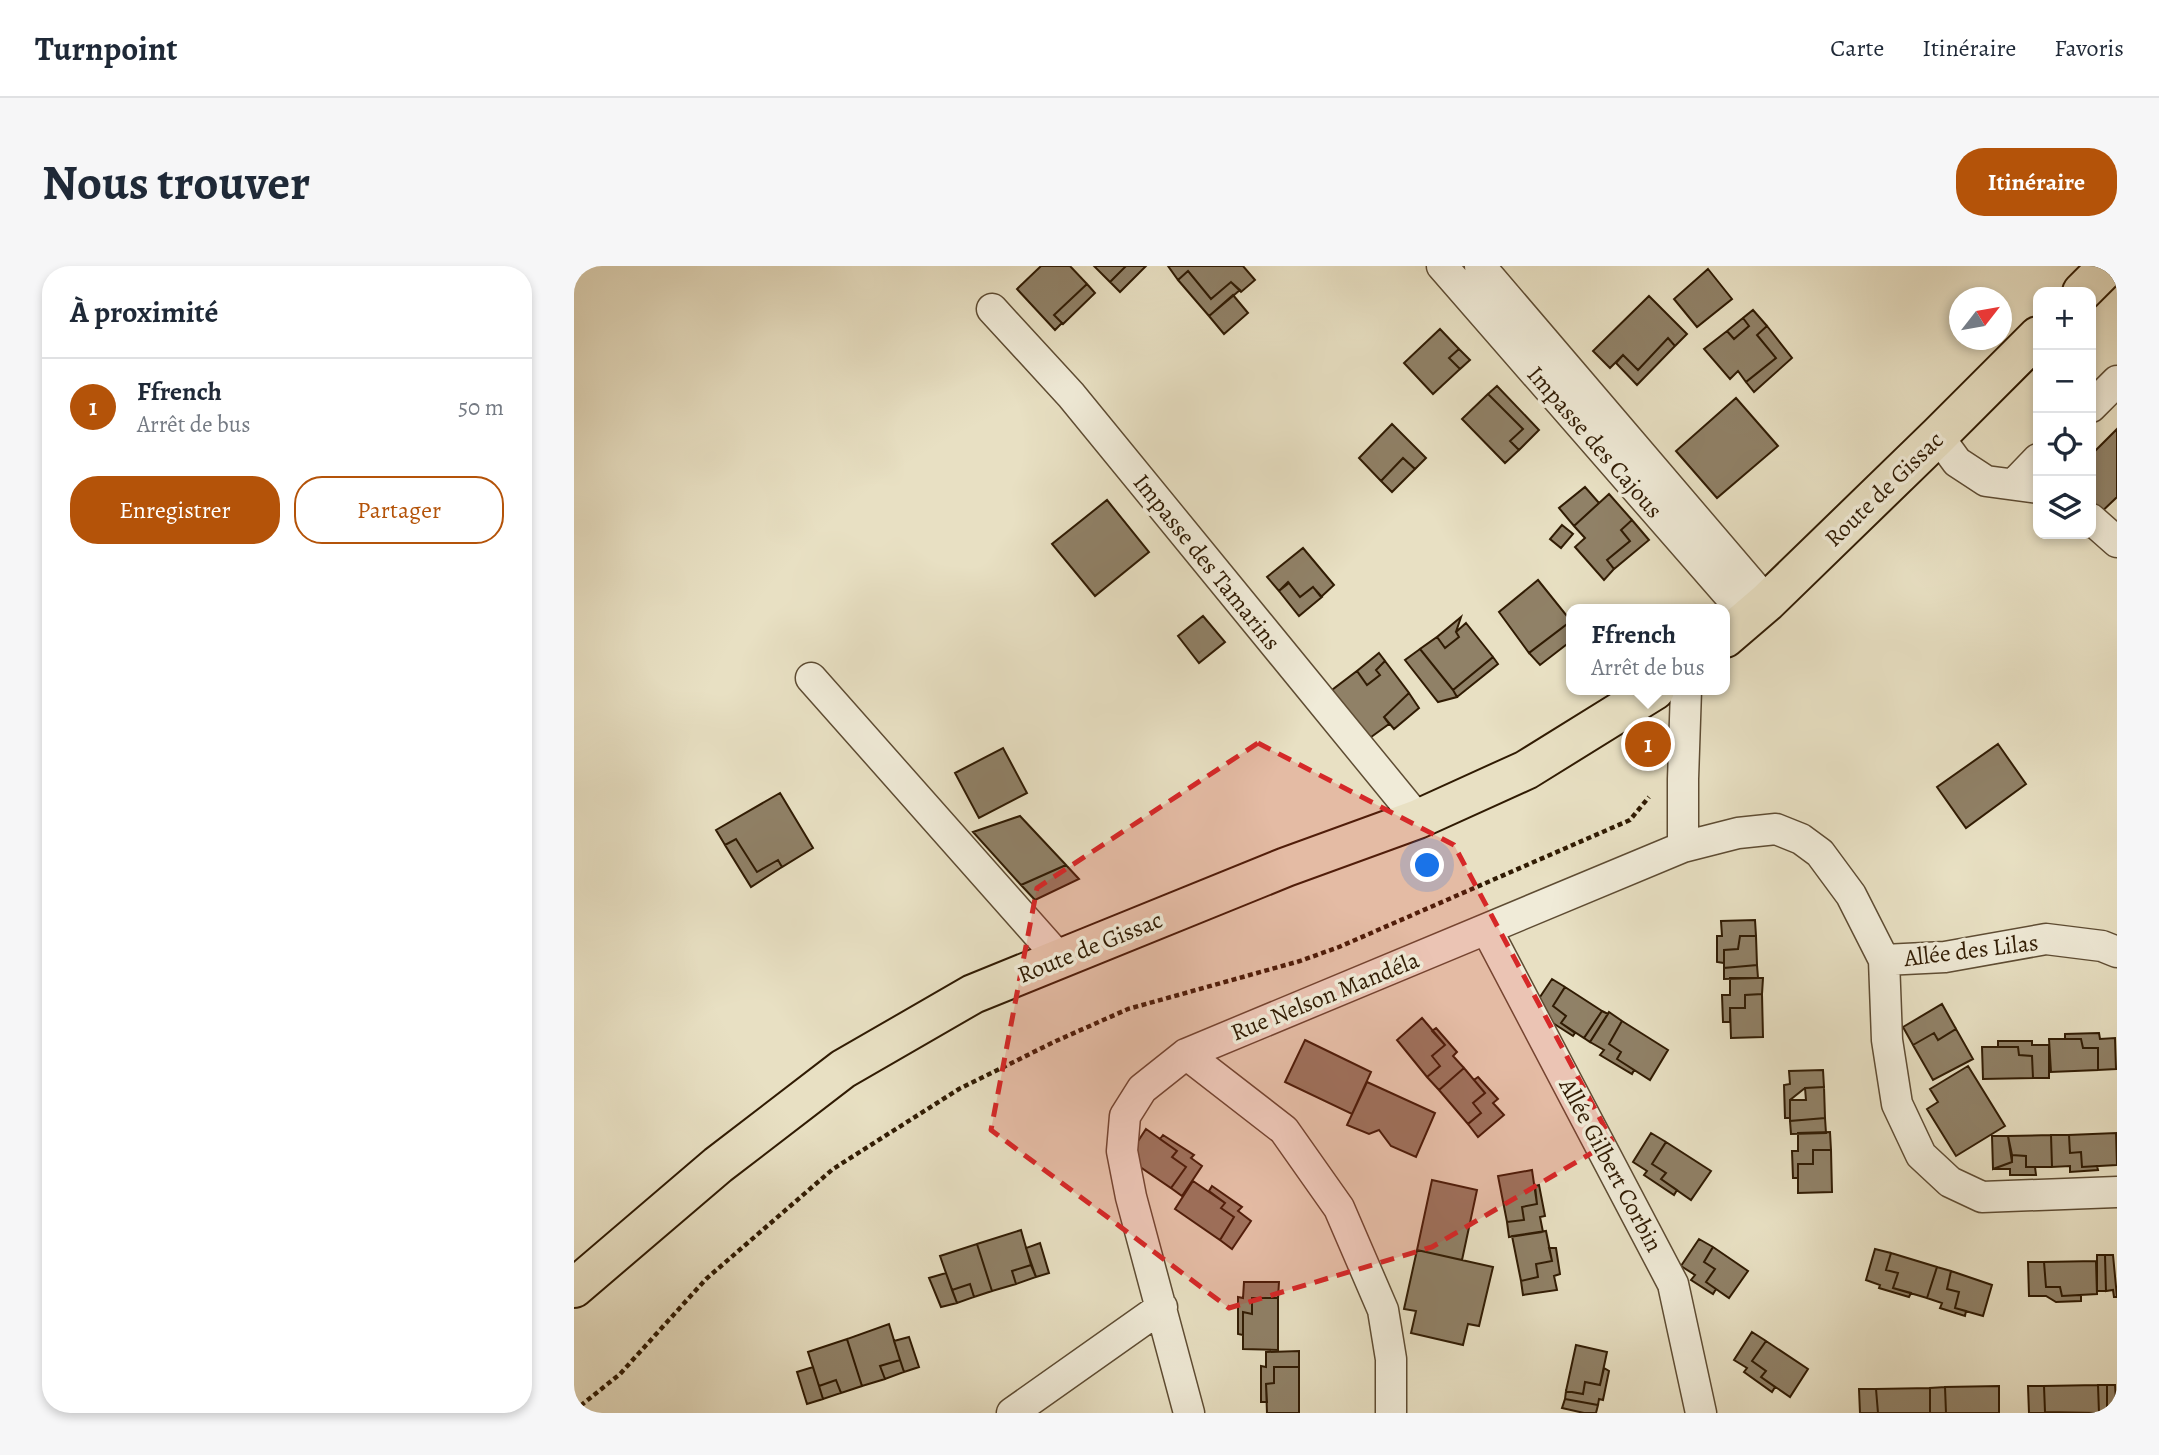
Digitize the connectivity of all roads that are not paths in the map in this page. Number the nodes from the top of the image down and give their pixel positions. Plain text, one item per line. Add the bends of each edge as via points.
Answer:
1 (1442, 266) edge
2 (1480, 266) edge
3 (2108, 266) edge
4 (2086, 287) edge
5 (992, 309) dead end
6 (2033, 341) edge
7 (2117, 381) edge
8 (2096, 402) edge
9 (1938, 436) junction
10 (2026, 486) edge
11 (2096, 523) edge
12 (2117, 542) edge
13 (1747, 619) edge
14 (811, 678) dead end
15 (1648, 695) edge
16 (1686, 695) edge
17 (1418, 819) junction
18 (1683, 846) junction
19 (1487, 930) junction
20 (2117, 952) edge
21 (1060, 959) junction
22 (1884, 960) junction
23 (1186, 1054) junction
24 (2117, 1192) edge
25 (574, 1288) edge
26 (1162, 1307) junction
27 (1013, 1413) edge
28 (1189, 1413) edge
29 (1391, 1413) edge
30 (1701, 1413) edge

1 - 13 street, Impasse des Cajous
2 - 13 street
3 - 4 main road
5 - 17 street, Impasse des Tamarins via 1071,395
6 - 9 main road, Route de Gissac
7 - 8 street
9 - 10 street via 1957,462 1973,474 1986,481
9 - 13 main road, Route de Gissac
11 - 12 street
14 - 21 street
15 - 17 main road, Route de Gissac via 1526,770
16 - 18 street
17 - 21 main road, Route de Gissac
18 - 19 street, Rue Nelson Mandéla
18 - 22 street, Allée des Lilas via 1776,829 1801,839 1820,853 1851,894
19 - 23 street, Rue Nelson Mandéla
19 - 30 street, Allée Gilbert Corbin via 1673,1284
20 - 22 street, Allée des Lilas via 2046,939 1945,957
21 - 25 main road, Route de Gissac via 973,994 843,1069 718,1165
22 - 24 street via 1887,1040 1898,1104 1922,1155 1950,1182 1982,1197
23 - 26 street, Rue Nelson Mandéla via 1142,1089 1125,1116 1122,1150
23 - 29 street via 1284,1130 1339,1208 1382,1310 1391,1359
26 - 27 street
26 - 28 street, Rue Nelson Mandéla

